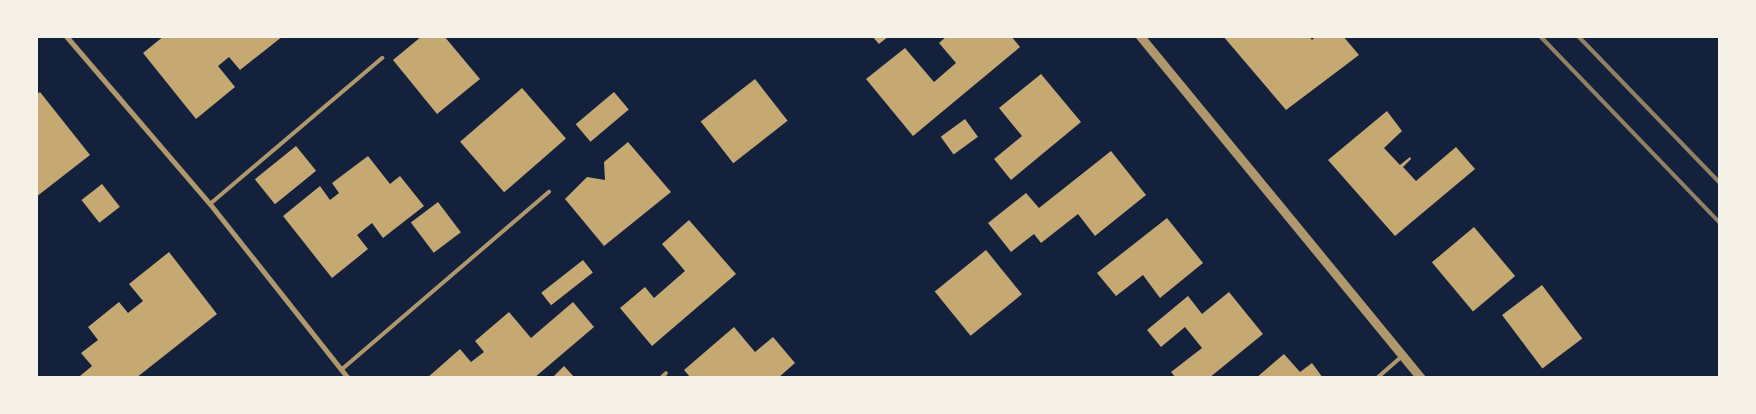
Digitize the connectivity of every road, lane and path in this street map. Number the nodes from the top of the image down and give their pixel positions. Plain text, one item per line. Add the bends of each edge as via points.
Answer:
1 (66, 36) edge
2 (1140, 36) edge
3 (382, 58) dead end
4 (549, 192) dead end
5 (210, 204) junction
6 (1403, 355) junction
7 (341, 370) junction
8 (666, 373) dead end
9 (348, 378) edge
10 (661, 378) edge
11 (1377, 378) edge
12 (1421, 378) edge

1 - 5 street
2 - 6 street
3 - 5 lane
4 - 7 lane
5 - 7 street
6 - 11 lane
6 - 12 street
7 - 9 street
8 - 10 lane

